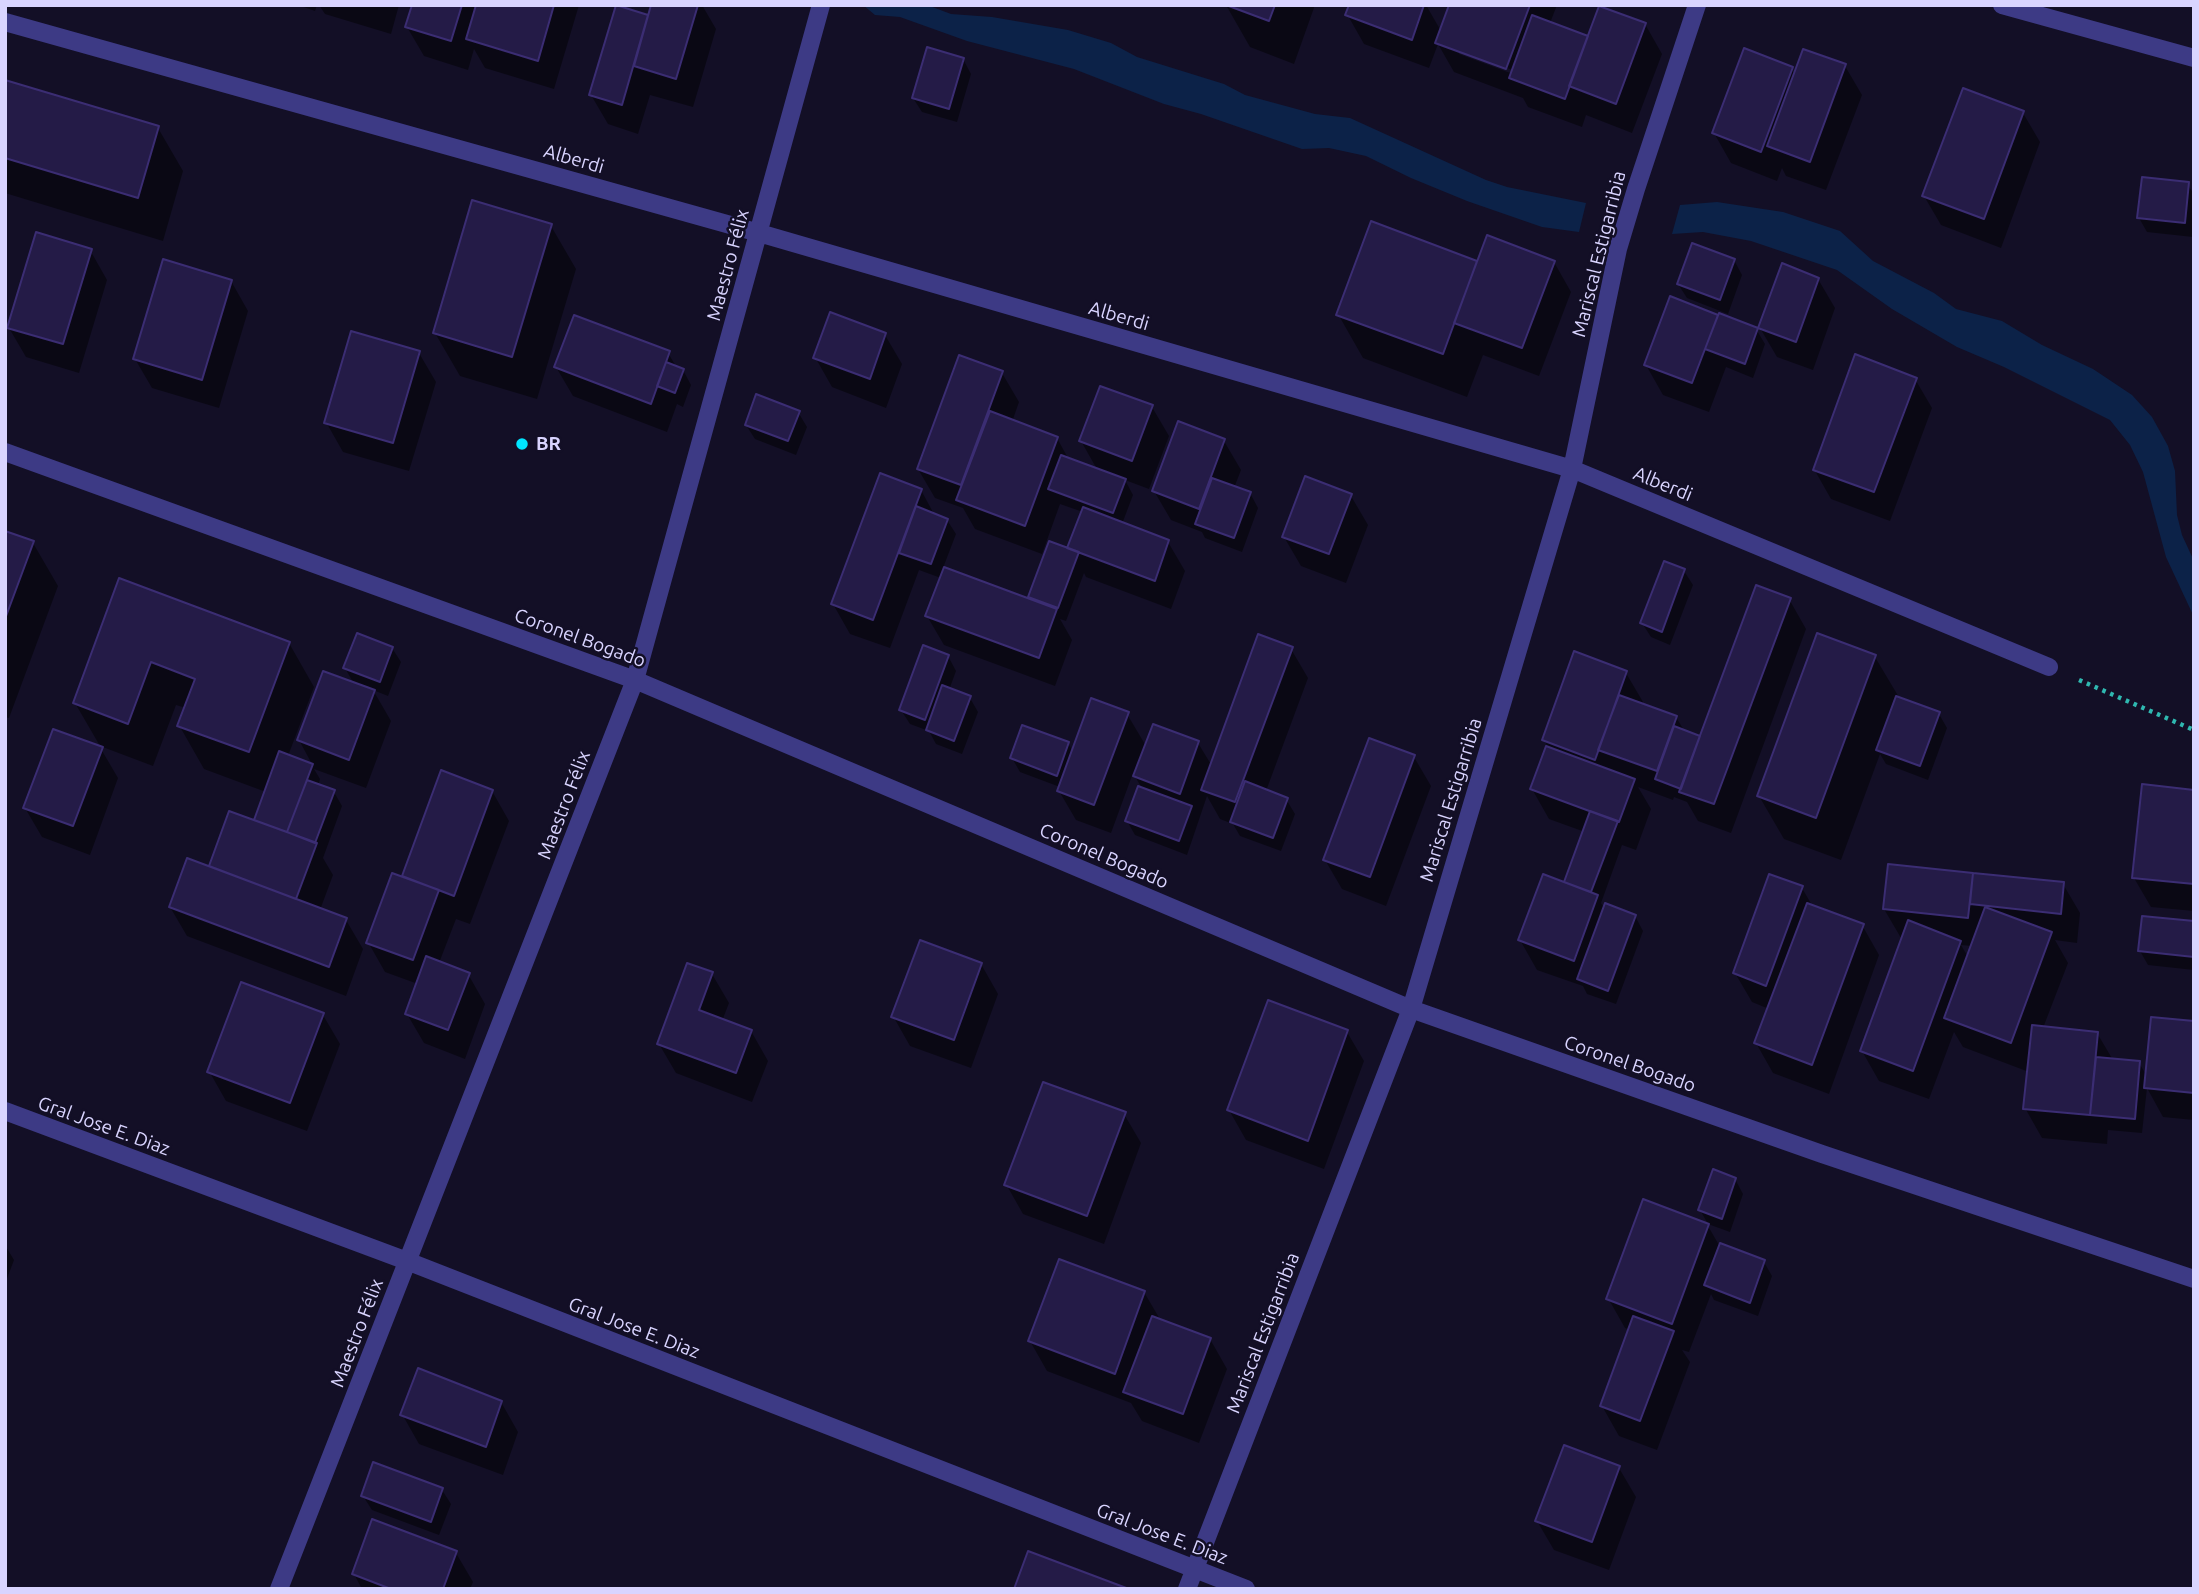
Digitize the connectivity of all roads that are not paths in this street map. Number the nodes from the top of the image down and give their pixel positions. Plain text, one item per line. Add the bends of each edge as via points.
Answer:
1 (1697, 5) edge
2 (2002, 5) edge
3 (820, 9) edge
4 (5, 22) edge
5 (2194, 58) edge
6 (759, 233) junction
7 (5, 452) edge
8 (1572, 469) junction
9 (2049, 667) road end
10 (635, 680) junction
11 (1411, 1009) junction
12 (5, 1111) edge
13 (407, 1261) junction
14 (2194, 1279) edge
15 (1195, 1569) junction
16 (279, 1589) edge
17 (1187, 1589) edge
18 (1246, 1589) edge

1 - 8 street, Mariscal Estigarribia via 1618,249
2 - 5 street
3 - 6 street, Maestro Félix
4 - 6 street, Alberdi
6 - 8 street, Alberdi
6 - 10 street, Maestro Félix
7 - 10 street, Coronel Bogado
8 - 9 street, Alberdi
8 - 11 street, Mariscal Estigarribia
10 - 11 street, Coronel Bogado
10 - 13 street, Maestro Félix
11 - 14 street, Coronel Bogado
11 - 15 street, Mariscal Estigarribia
12 - 13 street, Gral Jose E. Diaz
13 - 15 street, Gral Jose E. Diaz
13 - 16 street, Maestro Félix
15 - 17 street, Mariscal Estigarribia
15 - 18 street, Gral Jose E. Diaz

